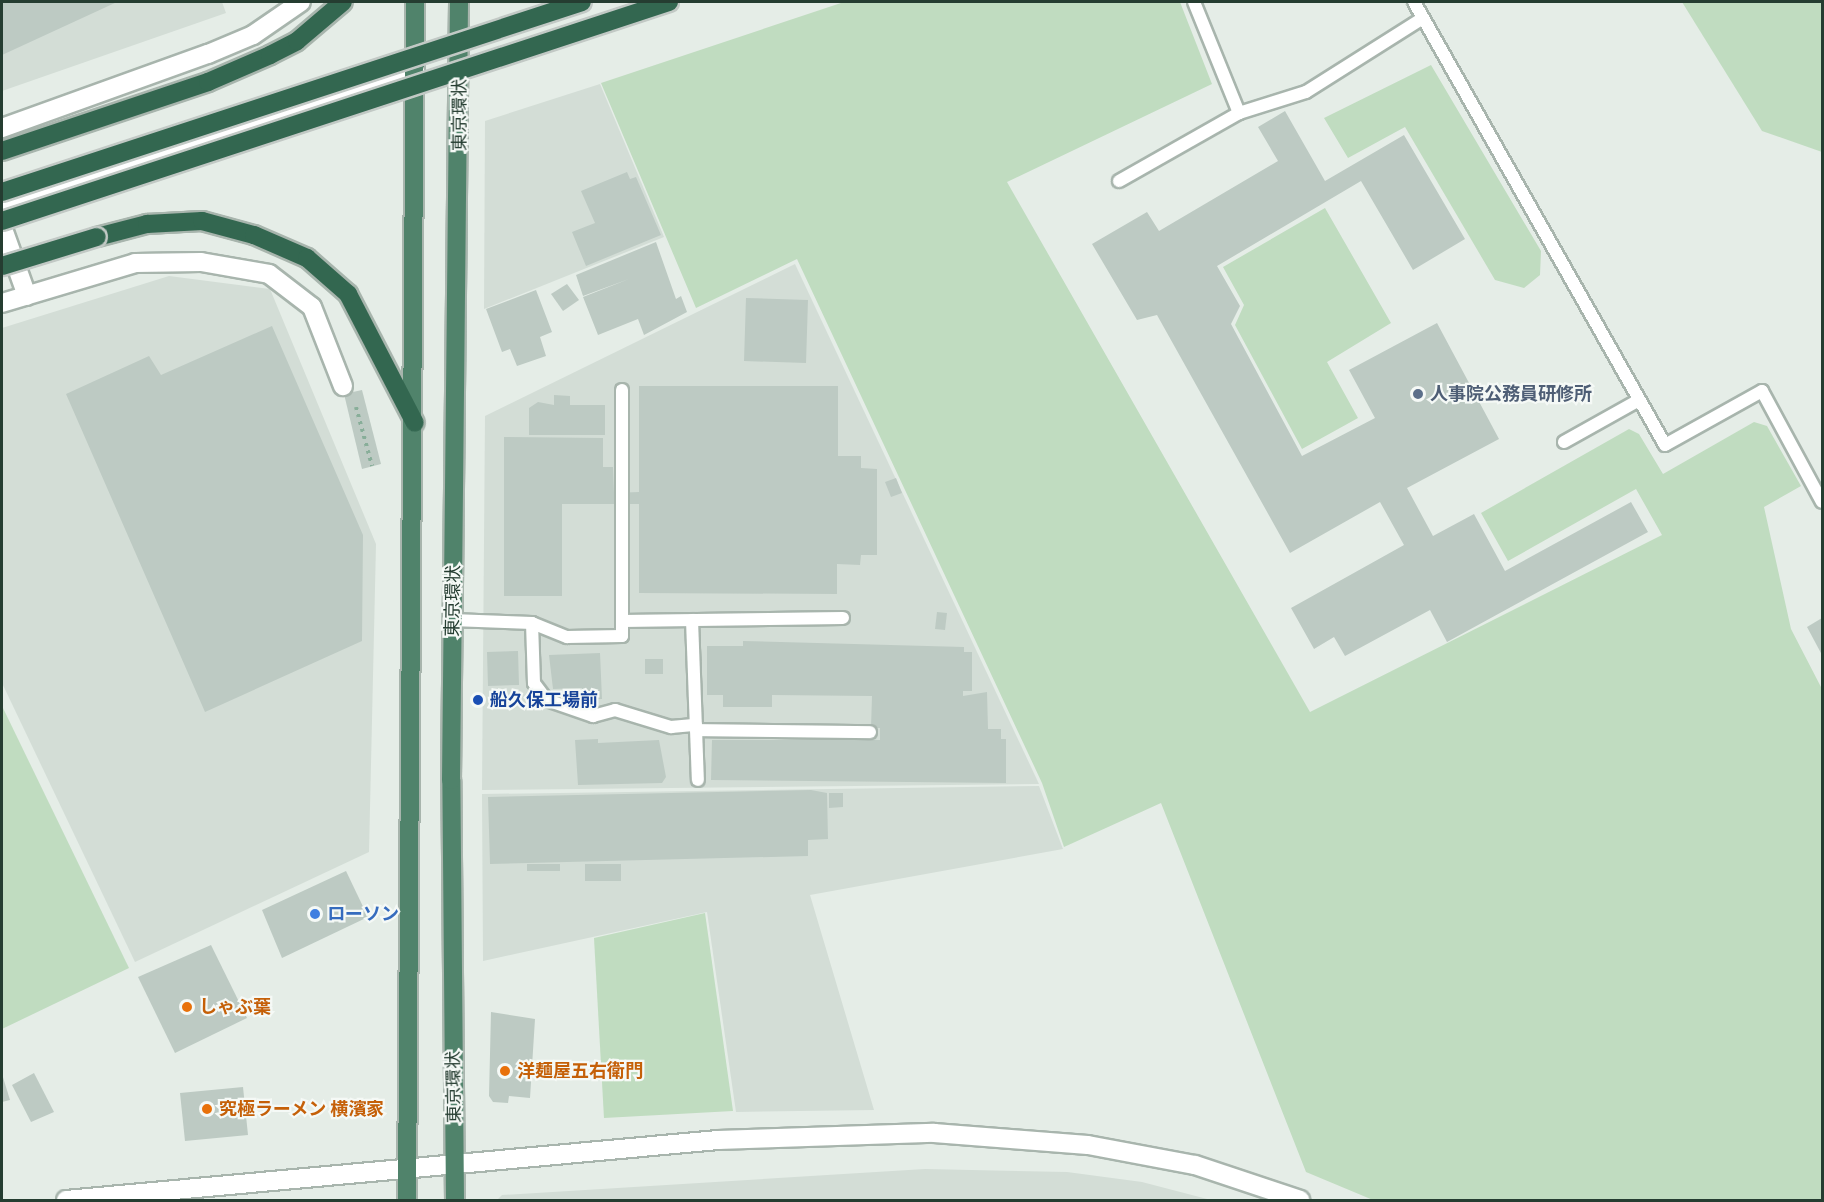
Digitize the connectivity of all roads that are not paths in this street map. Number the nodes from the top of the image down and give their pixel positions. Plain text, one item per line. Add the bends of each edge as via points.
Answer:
1 (301, 2) edge
2 (343, 2) edge
3 (415, 2) edge
4 (459, 2) edge
5 (582, 2) edge
6 (669, 2) edge
7 (1194, 2) edge
8 (1414, 2) edge
9 (1423, 18) junction
10 (415, 72) junction
11 (1239, 113) junction
12 (2, 128) edge
13 (2, 151) edge
14 (1119, 181) dead end
15 (2, 192) edge
16 (2, 212) edge
17 (2, 221) edge
18 (2, 226) edge
19 (2, 266) edge
20 (27, 296) junction
21 (2, 303) edge
22 (343, 386) dead end
23 (622, 390) dead end
24 (1639, 400) junction
25 (415, 423) junction
26 (1564, 442) dead end
27 (1822, 502) edge
28 (843, 618) dead end
29 (452, 620) junction
30 (692, 620) junction
31 (622, 621) junction
32 (532, 623) junction
33 (696, 728) junction
34 (870, 732) dead end
35 (698, 780) dead end
36 (455, 1161) junction
37 (406, 1166) junction
38 (66, 1200) edge
39 (407, 1200) edge
40 (455, 1200) edge
41 (1300, 1200) edge

1 - 12 street via 253,35 218,50
2 - 13 highway via 297,41 270,55
3 - 10 highway
4 - 29 highway, 東京環状
5 - 15 highway, bridge
6 - 17 highway, bridge
7 - 11 lane
8 - 9 lane
9 - 11 lane via 1306,92
9 - 24 lane
10 - 16 street
10 - 25 highway
11 - 14 lane
18 - 20 street
19 - 25 highway, bridge via 147,224 202,221 254,235 307,258 348,294
20 - 21 street
20 - 22 street via 135,263 201,262 269,274 312,307
23 - 31 lane
24 - 26 lane
24 - 27 lane via 1665,445 1762,391
25 - 37 highway
28 - 30 lane
29 - 32 lane
29 - 36 highway, 東京環状
30 - 31 lane
30 - 33 lane
31 - 32 lane via 622,636 567,637
32 - 33 lane via 534,683 547,700 593,716 615,710 671,727
33 - 34 lane
33 - 35 lane
36 - 37 street
36 - 40 highway, 東京環状
36 - 41 street via 718,1140 934,1133 1088,1145 1195,1165
37 - 38 street
37 - 39 highway

